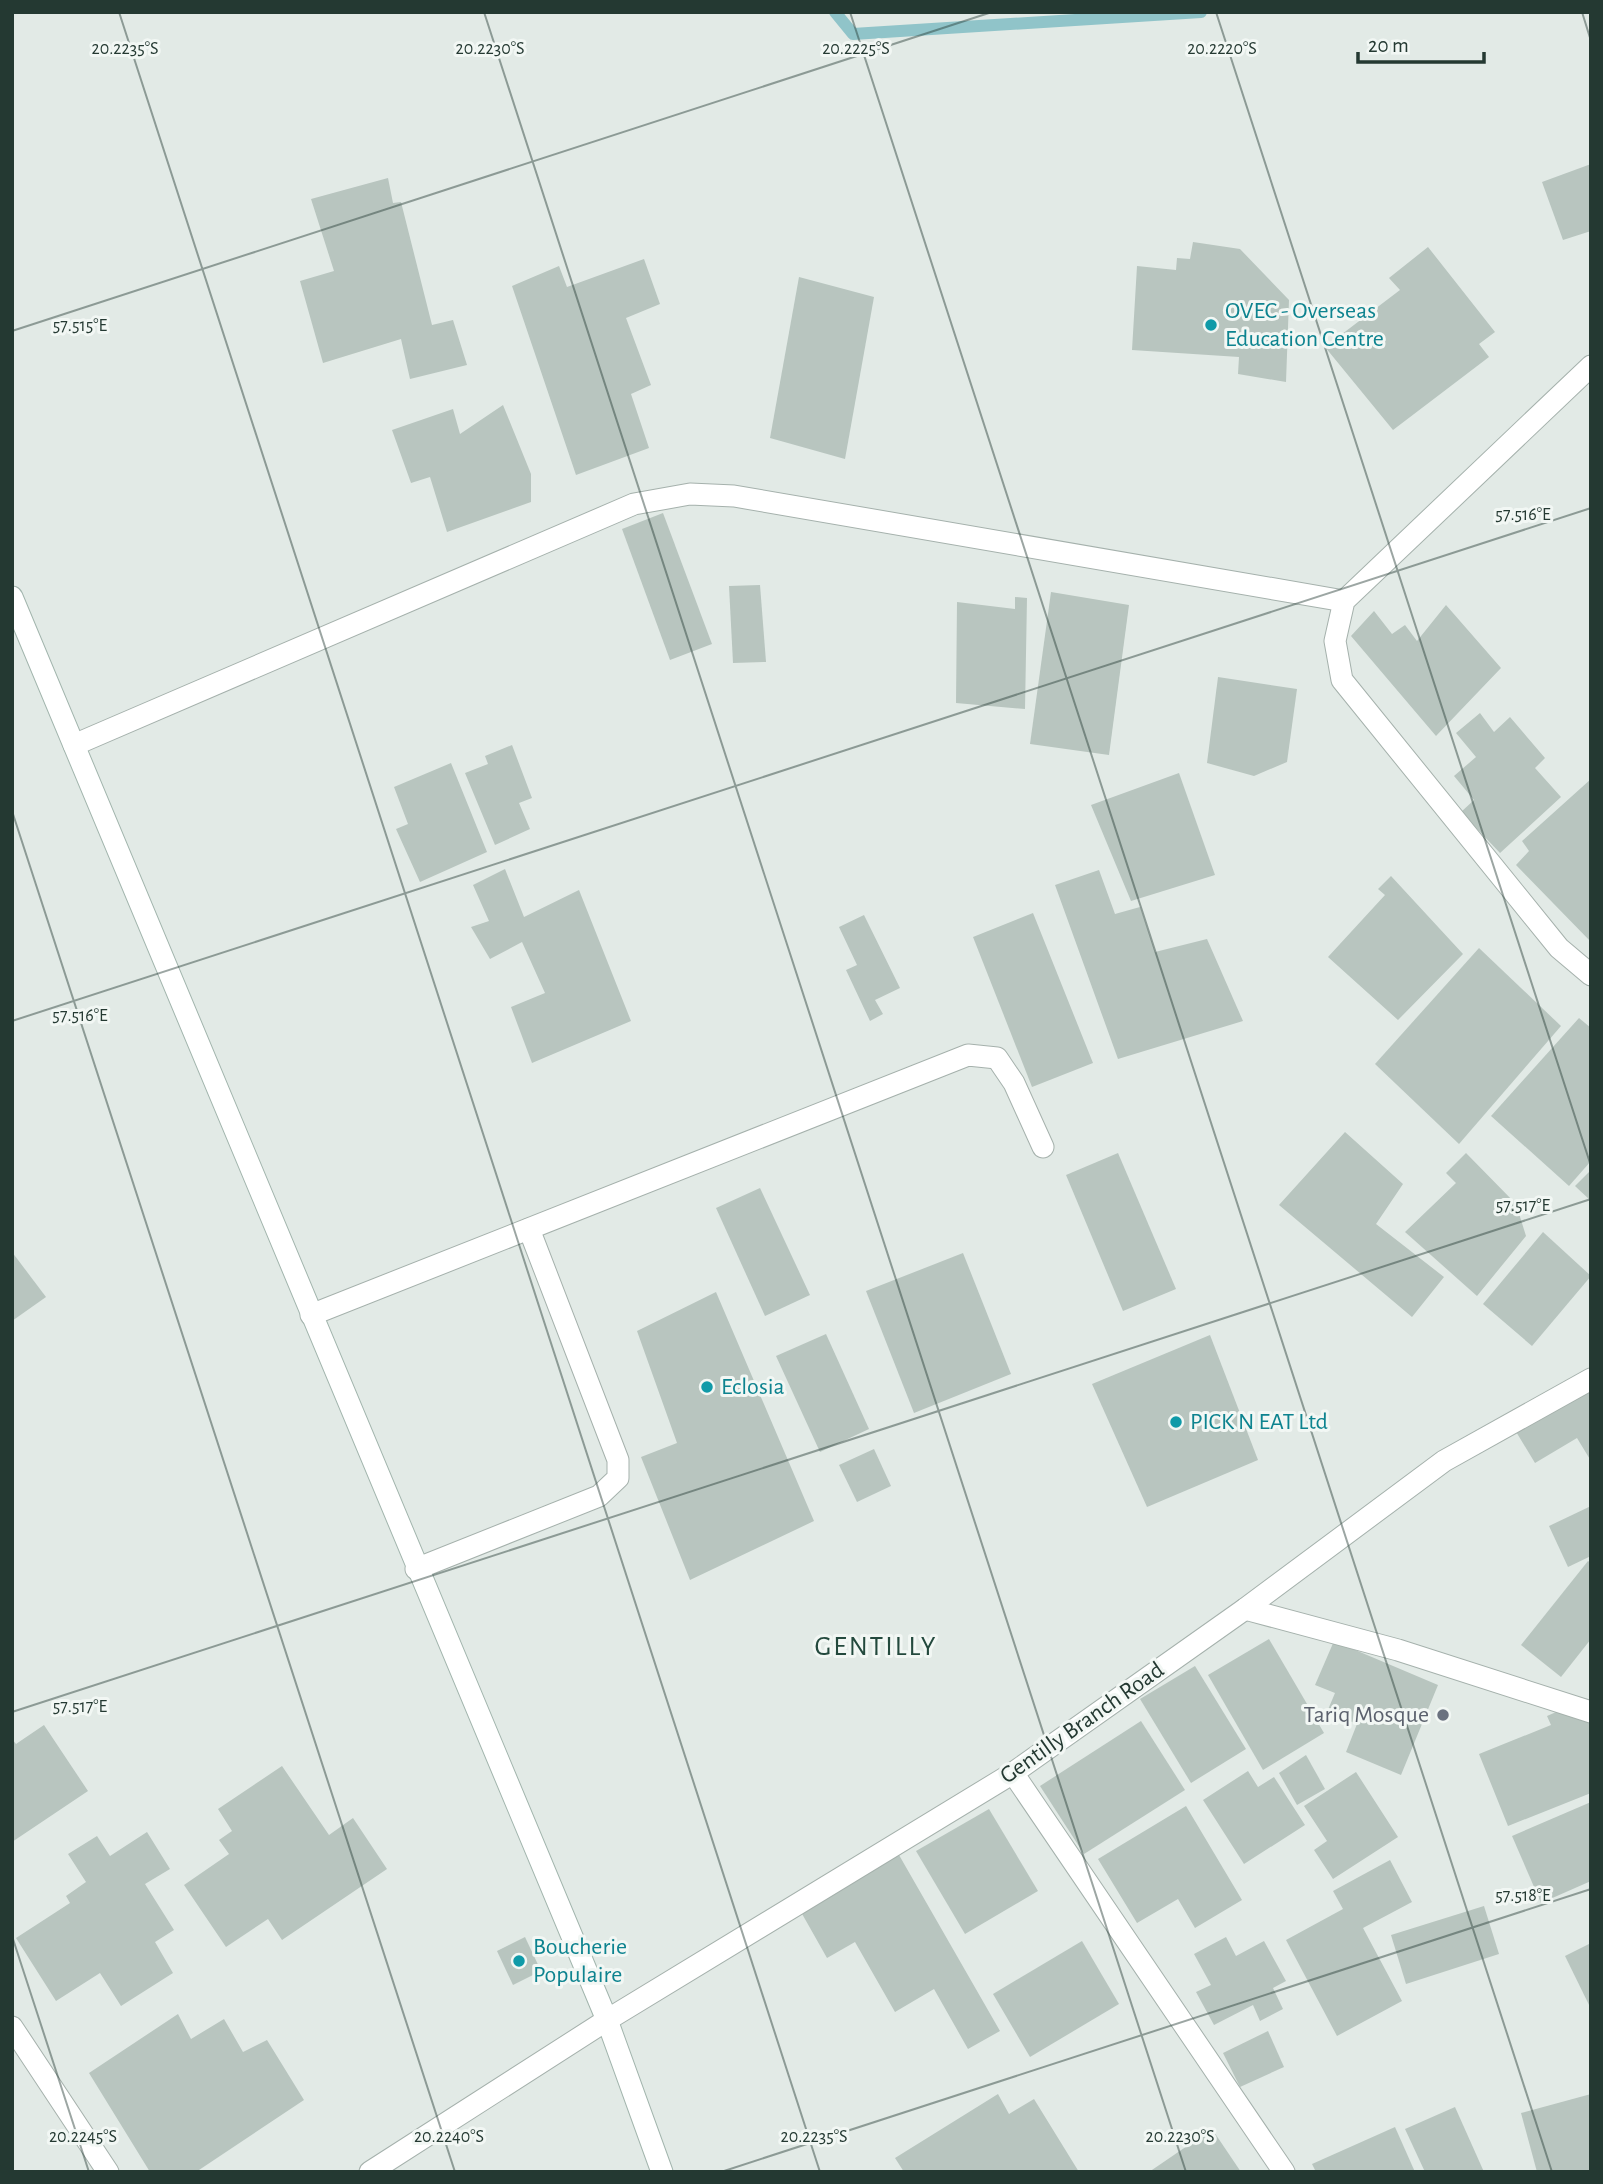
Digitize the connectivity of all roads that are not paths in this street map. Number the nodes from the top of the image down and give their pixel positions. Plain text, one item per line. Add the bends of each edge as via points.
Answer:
1 (1591, 366) edge
2 (12, 597) edge
3 (1344, 601) junction
4 (75, 746) junction
5 (1591, 975) edge
6 (1043, 1147) dead end
7 (529, 1229) junction
8 (311, 1315) junction
9 (1591, 1379) edge
10 (416, 1569) junction
11 (1245, 1609) junction
12 (1591, 1712) edge
13 (1013, 1773) junction
14 (607, 2020) junction
15 (12, 2027) edge
16 (108, 2172) edge
17 (370, 2172) edge
18 (662, 2172) edge
19 (1284, 2172) edge

1 - 3 street
2 - 4 street
3 - 4 street via 734,496 690,494 634,504
3 - 5 street via 1335,641 1342,680 1559,948
4 - 8 street
6 - 7 street via 1014,1083 997,1058 968,1055
7 - 8 street
7 - 10 street via 618,1460 618,1478 599,1496
8 - 10 street
9 - 11 street, Gentilly Branch Road via 1444,1461
10 - 14 street
11 - 12 street via 1398,1650
11 - 13 street, Gentilly Branch Road
13 - 14 street, Gentilly Branch Road
13 - 19 street
14 - 17 street, Gentilly Branch Road
14 - 18 street
15 - 16 street

